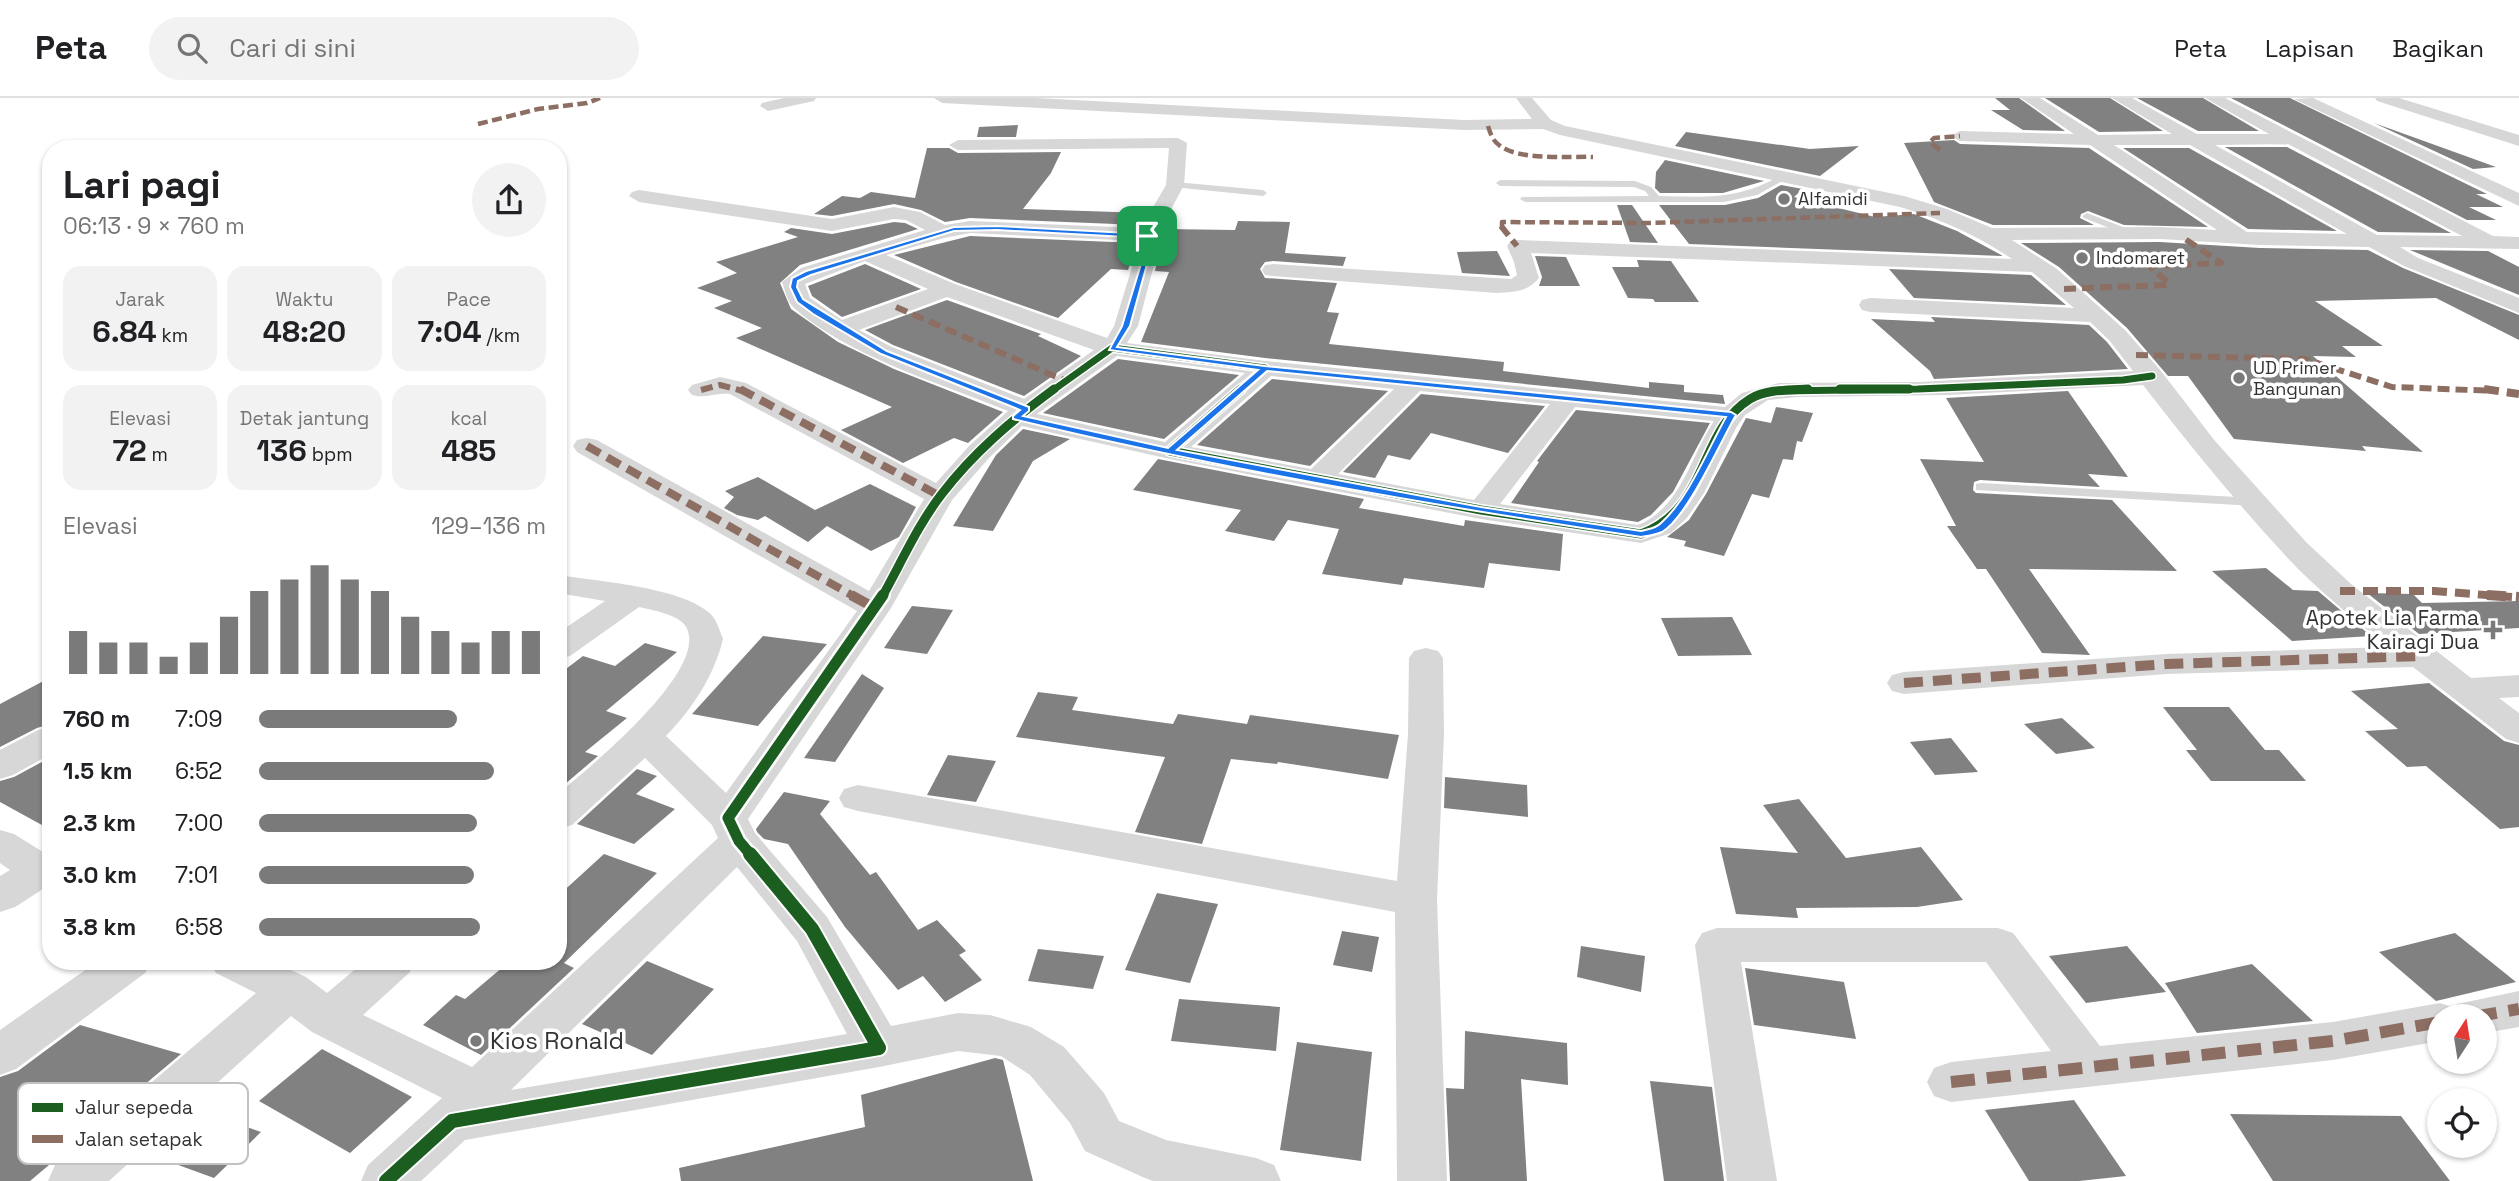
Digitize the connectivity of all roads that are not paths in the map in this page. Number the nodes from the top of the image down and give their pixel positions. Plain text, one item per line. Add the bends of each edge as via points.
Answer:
1 (808, 98) edge
2 (942, 98) edge
3 (1276, 98) edge
4 (1524, 98) edge
5 (2029, 98) edge
6 (2120, 98) edge
7 (2213, 98) edge
8 (2384, 98) edge
9 (967, 99) edge
10 (2302, 99) edge
11 (1067, 102) edge
12 (1164, 104) edge
13 (768, 106) dead end
14 (1264, 106) edge
15 (1545, 124) junction
16 (1464, 125) junction
17 (1961, 136) dead end
18 (2291, 139) junction
19 (2094, 140) junction
20 (2194, 140) junction
21 (2519, 141) edge
22 (958, 145) dead end
23 (1787, 176) junction
24 (1500, 183) dead end
25 (1175, 185) junction
26 (1263, 193) dead end
27 (639, 196) dead end
28 (1525, 199) dead end
29 (1656, 199) junction
30 (2519, 200) edge
31 (2087, 216) dead end
32 (942, 232) junction
33 (1147, 236) junction
34 (2151, 236) junction
35 (1996, 238) junction
36 (2246, 239) junction
37 (2374, 241) junction
38 (2490, 243) junction
39 (2519, 243) edge
40 (866, 254) junction
41 (2040, 266) junction
42 (1273, 270) dead end
43 (947, 289) junction
44 (1870, 305) dead end
45 (2519, 306) edge
46 (2097, 316) junction
47 (1128, 318) junction
48 (840, 329) junction
49 (1059, 330) junction
50 (1112, 348) junction
51 (1265, 368) junction
52 (2152, 376) junction
53 (1413, 384) junction
54 (701, 390) dead end
55 (1568, 399) junction
56 (1021, 413) junction
57 (1731, 415) junction
58 (587, 446) dead end
59 (1170, 451) junction
60 (1317, 479) junction
61 (1981, 487) dead end
62 (940, 496) junction
63 (2255, 502) junction
64 (1481, 510) junction
65 (567, 586) edge
66 (631, 598) junction
67 (875, 608) junction
68 (567, 643) edge
69 (2420, 656) junction
70 (1426, 658) dead end
71 (1904, 683) dead end
72 (2519, 687) edge
73 (2464, 689) junction
74 (2519, 731) edge
75 (646, 737) junction
76 (42, 743) edge
77 (0, 765) edge
78 (858, 798) dead end
79 (567, 807) edge
80 (733, 830) junction
81 (0, 844) edge
82 (42, 867) edge
83 (42, 873) edge
84 (0, 896) edge
85 (1416, 900) junction
86 (118, 970) edge
87 (249, 970) edge
88 (384, 970) edge
89 (290, 990) junction
90 (2519, 1009) edge
91 (2497, 1013) edge
92 (328, 1019) junction
93 (2427, 1024) edge
94 (878, 1048) junction
95 (0, 1055) edge
96 (2088, 1066) junction
97 (1951, 1082) dead end
98 (184, 1083) edge
99 (464, 1107) junction
100 (92, 1164) edge
101 (73, 1181) edge
102 (386, 1181) edge
103 (1256, 1181) edge
104 (1422, 1181) edge
105 (1752, 1181) edge

1 - 13 street
2 - 9 street
3 - 16 street
4 - 15 street
5 - 19 street
6 - 20 street
7 - 18 street
8 - 21 street
9 - 11 street
10 - 30 street
11 - 12 street
12 - 14 street
14 - 16 street
15 - 16 street
15 - 23 street via 1625,145
17 - 19 street
18 - 20 street
18 - 38 street
19 - 20 street
19 - 36 street
20 - 37 street
22 - 25 street via 1178,143
23 - 29 lane via 1740,198
23 - 35 street via 1904,202
24 - 29 lane via 1634,184 1648,189
25 - 26 lane
25 - 33 street
27 - 32 street via 832,225 852,225 898,213
28 - 29 lane
31 - 34 lane
32 - 33 street via 970,227
32 - 40 street
33 - 47 street via 1152,241
34 - 35 street
34 - 36 street
35 - 41 street
36 - 37 street
37 - 38 street
37 - 45 street via 2415,264
38 - 39 street
40 - 43 street
40 - 48 street via 793,282 800,300
41 - 42 street via 1517,246 1528,278 1516,285
41 - 46 street
43 - 48 street
43 - 49 street
44 - 46 street
46 - 52 street
47 - 49 street
47 - 50 street
48 - 56 street
49 - 50 street
50 - 51 street
50 - 56 street
51 - 53 street
51 - 59 street
52 - 57 street via 1776,392 1753,397
52 - 63 street via 2205,447
53 - 55 street
53 - 60 street
54 - 62 street via 720,385 737,388
55 - 57 street
55 - 64 street
56 - 59 street
56 - 62 street
57 - 64 street via 1683,502 1657,531 1627,533
58 - 67 street
59 - 60 street
60 - 64 street
61 - 63 lane
62 - 67 street
63 - 69 street via 2340,592
65 - 66 street
66 - 68 street
66 - 75 street via 688,613 707,632 699,666
67 - 80 street
69 - 71 street via 2167,664
69 - 73 street
70 - 85 street
72 - 73 street
73 - 74 street
75 - 79 street
75 - 80 street
76 - 77 street
78 - 85 street
80 - 94 street via 812,929
80 - 99 street
81 - 82 street
83 - 84 street
85 - 104 street
86 - 95 street
87 - 89 street
88 - 92 street
89 - 92 street
89 - 98 street
90 - 91 street
92 - 99 street
93 - 96 street via 2333,1041
94 - 99 street
94 - 103 street via 958,1032 1015,1041 1047,1060 1087,1108 1102,1136 1163,1161
96 - 97 street
96 - 105 street via 1998,945 1717,945
99 - 102 street
100 - 101 street

